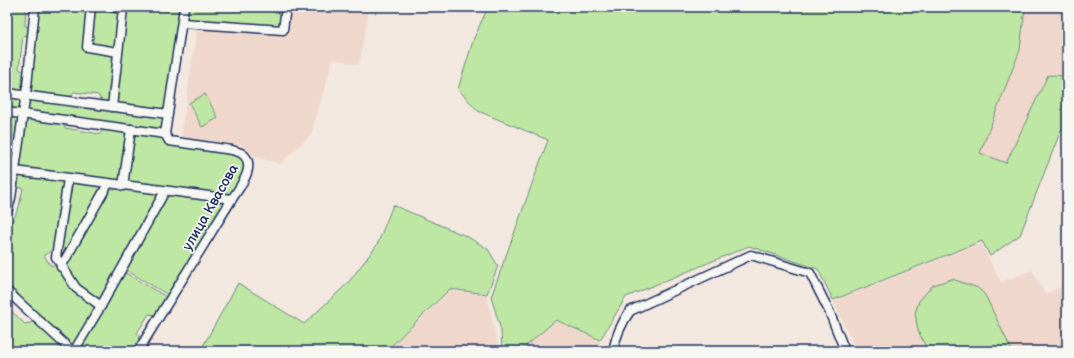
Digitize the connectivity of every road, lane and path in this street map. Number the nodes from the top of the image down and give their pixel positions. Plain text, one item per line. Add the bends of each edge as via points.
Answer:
1 (35, 7) edge
2 (92, 7) edge
3 (110, 7) edge
4 (184, 7) edge
5 (286, 7) edge
6 (182, 23) junction
7 (118, 52) junction
8 (7, 93) edge
9 (26, 96) junction
10 (112, 107) junction
11 (7, 112) edge
12 (23, 114) junction
13 (168, 114) junction
14 (131, 129) junction
15 (165, 134) junction
16 (15, 172) junction
17 (68, 179) junction
18 (108, 184) junction
19 (123, 186) junction
20 (165, 191) junction
21 (232, 199) junction
22 (7, 212) edge
23 (61, 267) junction
24 (7, 291) edge
25 (101, 306) junction
26 (73, 351) edge
27 (138, 351) edge
28 (614, 351) edge
29 (845, 351) edge

1 - 9 street
2 - 7 street via 87,47
3 - 7 street via 123,9
4 - 6 street
5 - 6 street via 283,30
6 - 13 street
7 - 10 street
8 - 9 street
9 - 10 street
9 - 12 street
10 - 13 street
11 - 12 street
12 - 14 street
12 - 16 street
13 - 15 street
14 - 15 street
14 - 19 street
15 - 21 street, улица Квасова via 169,141 241,153 249,165 247,175
16 - 17 street
16 - 22 street
17 - 18 street
17 - 23 street via 56,257
18 - 19 street
18 - 23 street
19 - 20 street
20 - 21 street
20 - 25 street
21 - 27 street, улица Квасова
23 - 25 street via 76,288
24 - 26 street
25 - 26 street
28 - 29 street via 616,337 630,311 752,255 810,273

